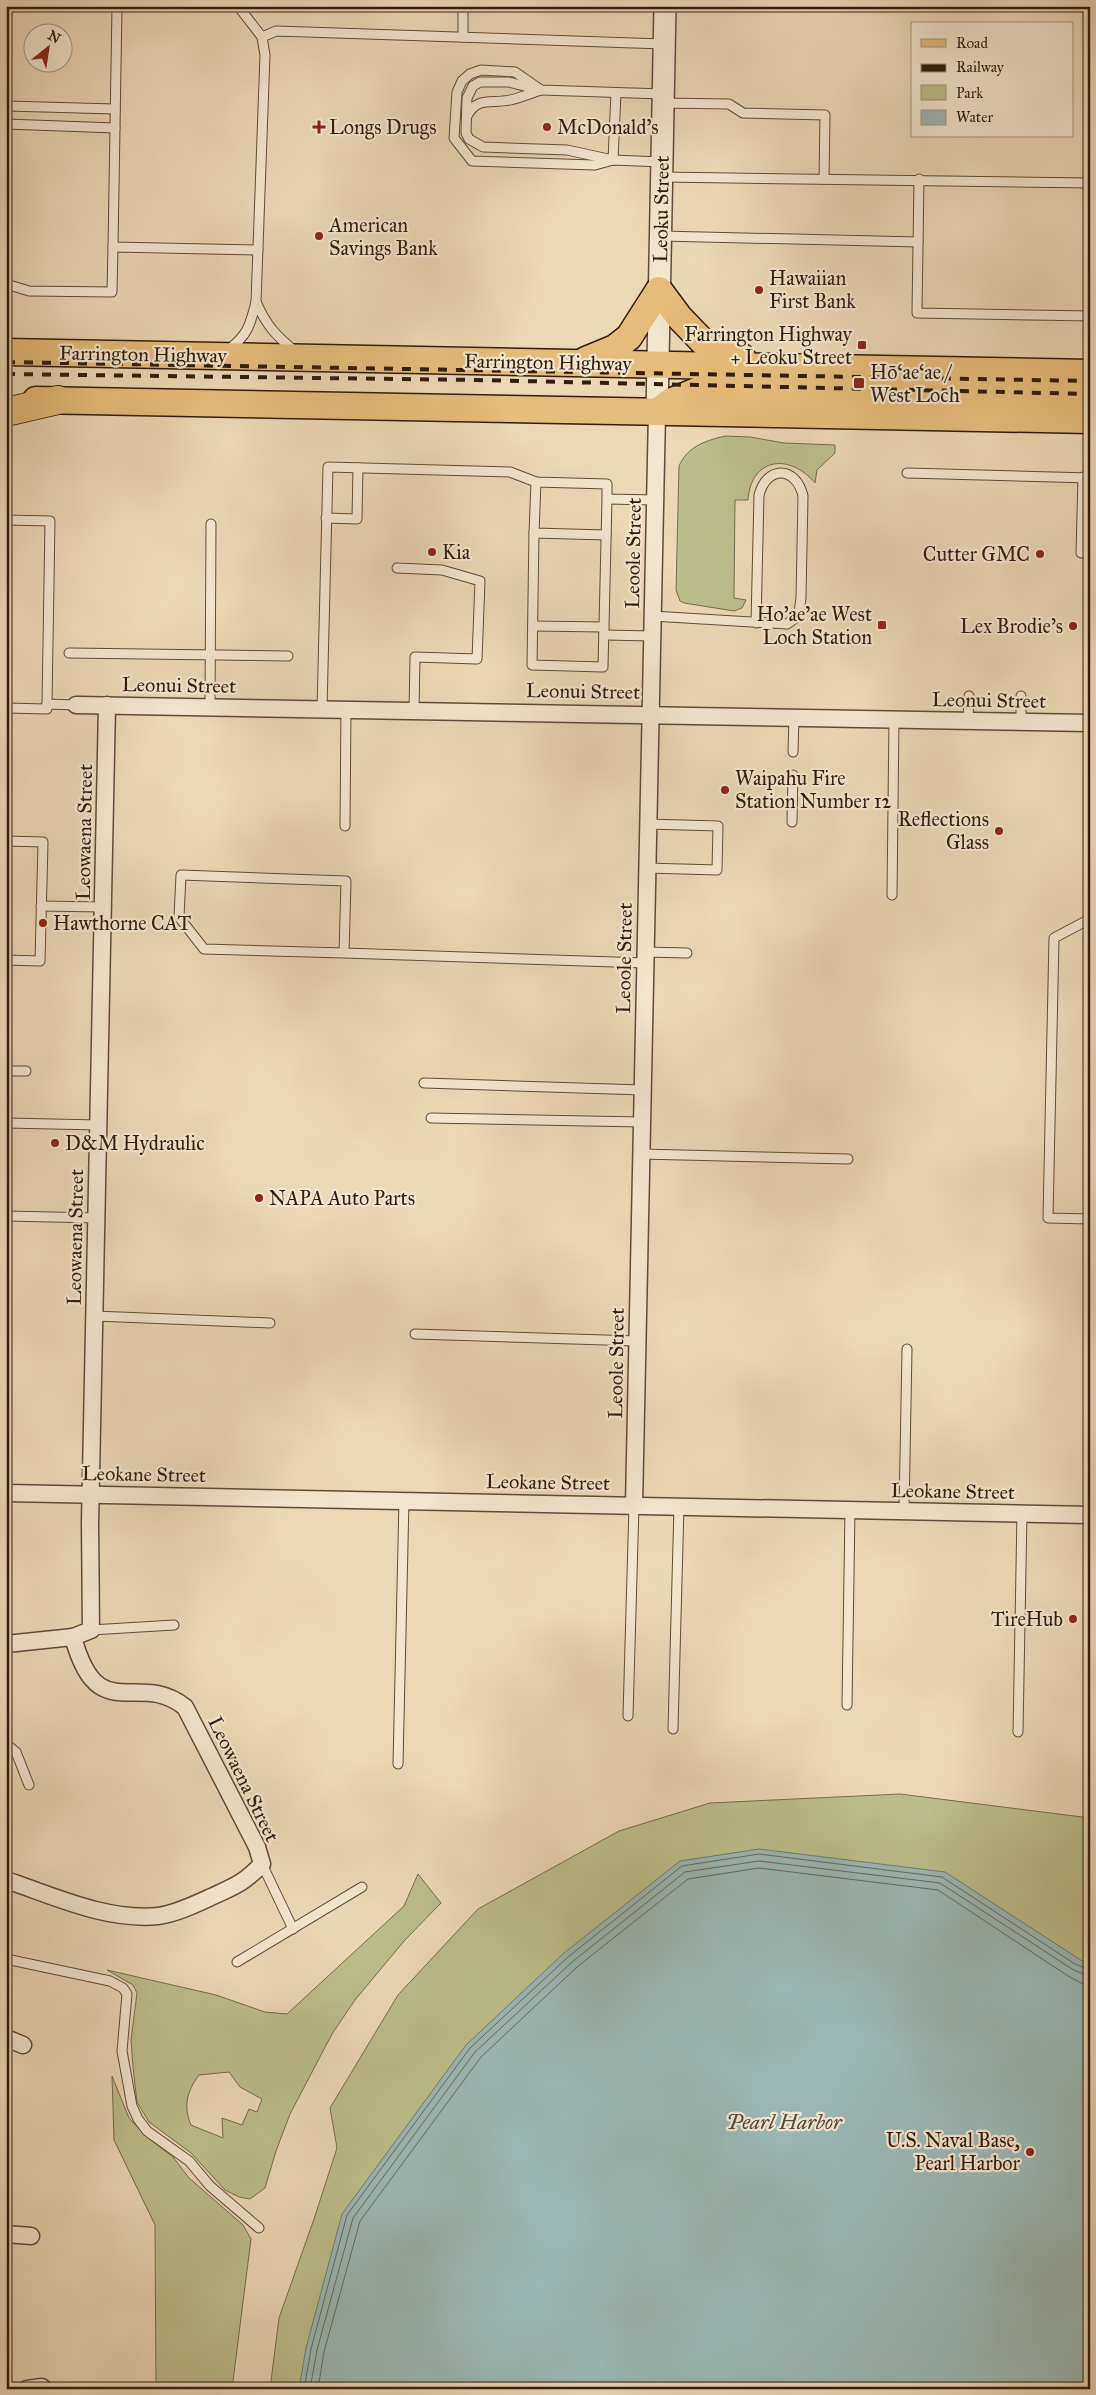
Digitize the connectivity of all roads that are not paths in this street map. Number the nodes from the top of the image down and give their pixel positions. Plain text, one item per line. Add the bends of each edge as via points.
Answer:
1 (117, 6) edge
2 (238, 6) edge
3 (463, 6) edge
4 (665, 6) edge
5 (262, 37) junction
6 (463, 37) junction
7 (664, 44) junction
8 (541, 90) junction
9 (616, 93) junction
10 (663, 98) junction
11 (6, 106) edge
12 (115, 109) junction
13 (467, 116) junction
14 (6, 124) edge
15 (115, 128) junction
16 (613, 160) junction
17 (662, 170) junction
18 (824, 179) junction
19 (919, 180) junction
20 (1090, 183) edge
21 (660, 236) junction
22 (918, 242) junction
23 (113, 247) junction
24 (258, 250) junction
25 (6, 284) edge
26 (659, 290) junction
27 (256, 302) junction
28 (1090, 316) edge
29 (6, 352) edge
30 (221, 356) junction
31 (304, 357) junction
32 (578, 363) junction
33 (658, 364) junction
34 (774, 366) junction
35 (1090, 373) edge
36 (1090, 395) edge
37 (6, 399) edge
38 (58, 400) junction
39 (6, 412) edge
40 (657, 412) junction
41 (1090, 420) edge
42 (358, 468) junction
43 (907, 474) dead end
44 (1086, 477) edge
45 (536, 482) junction
46 (607, 498) junction
47 (655, 500) junction
48 (326, 518) junction
49 (6, 520) edge
50 (211, 524) dead end
51 (534, 533) junction
52 (606, 535) junction
53 (1081, 553) dead end
54 (397, 568) dead end
55 (652, 616) junction
56 (756, 623) junction
57 (533, 626) junction
58 (604, 631) junction
59 (652, 636) junction
60 (69, 653) dead end
61 (210, 654) junction
62 (288, 656) dead end
63 (969, 696) dead end
64 (1021, 696) dead end
65 (47, 704) junction
66 (76, 704) joint
67 (107, 705) junction
68 (210, 707) junction
69 (6, 708) edge
70 (322, 709) junction
71 (346, 709) junction
72 (414, 710) junction
73 (651, 714) junction
74 (794, 717) junction
75 (894, 719) junction
76 (968, 720) junction
77 (1021, 722) junction
78 (1090, 723) edge
79 (793, 752) dead end
80 (793, 775) dead end
81 (792, 822) dead end
82 (648, 824) junction
83 (345, 826) dead end
84 (6, 841) edge
85 (647, 868) junction
86 (892, 894) dead end
87 (41, 906) junction
88 (103, 908) junction
89 (1090, 921) edge
90 (687, 953) dead end
91 (344, 954) junction
92 (645, 957) junction
93 (6, 960) edge
94 (6, 1071) edge
95 (26, 1071) dead end
96 (424, 1083) dead end
97 (643, 1090) junction
98 (431, 1118) dead end
99 (642, 1122) junction
100 (6, 1123) edge
101 (99, 1124) junction
102 (641, 1154) junction
103 (848, 1159) dead end
104 (6, 1216) edge
105 (97, 1218) junction
106 (1090, 1219) edge
107 (95, 1316) junction
108 (270, 1323) dead end
109 (414, 1334) dead end
110 (637, 1341) junction
111 (907, 1349) dead end
112 (6, 1493) edge
113 (91, 1494) junction
114 (404, 1500) junction
115 (634, 1505) junction
116 (679, 1506) junction
117 (850, 1510) junction
118 (904, 1511) junction
119 (1022, 1514) junction
120 (1090, 1515) edge
121 (174, 1625) dead end
122 (91, 1630) junction
123 (73, 1637) junction
124 (6, 1644) edge
125 (847, 1705) dead end
126 (628, 1716) dead end
127 (673, 1728) dead end
128 (1018, 1732) dead end
129 (6, 1744) edge
130 (398, 1764) dead end
131 (30, 1785) dead end
132 (262, 1864) junction
133 (6, 1880) edge
134 (362, 1887) dead end
135 (292, 1929) junction
136 (6, 1959) edge
137 (237, 1962) dead end
138 (6, 2038) edge
139 (23, 2045) dead end
140 (259, 2228) dead end
141 (6, 2234) edge
142 (31, 2236) dead end

1 - 12 lane
2 - 5 lane
3 - 6 lane
4 - 7 street, Leoku Street
5 - 6 lane via 276,31
5 - 24 lane via 266,56
6 - 7 lane
7 - 10 street, Leoku Street
8 - 9 lane
8 - 13 lane via 509,100 484,101 470,109
8 - 13 lane via 509,82 480,82 469,93
8 - 16 lane via 515,72 481,70 470,74 456,92 454,138 472,161 595,164
9 - 10 lane
9 - 16 lane
10 - 17 street, Leoku Street
10 - 18 lane via 728,104 743,113 825,115
11 - 12 lane
12 - 15 lane
13 - 16 lane via 466,133 474,144 483,147 567,150
14 - 15 lane
15 - 23 lane
16 - 17 lane
17 - 18 lane
17 - 21 street, Leoku Street
18 - 19 lane
19 - 20 lane
19 - 22 lane
21 - 22 lane
21 - 26 street, Leoku Street
22 - 28 lane via 917,313
23 - 24 lane
23 - 25 lane via 112,292 28,291
24 - 27 lane
26 - 32 main road via 629,337 615,348
26 - 33 street, Leoku Street
26 - 34 main road via 707,346
27 - 30 lane via 250,326 242,339
27 - 31 lane via 276,336
29 - 30 main road, Farrington Highway
30 - 31 main road, Farrington Highway
31 - 32 main road, Farrington Highway
32 - 33 main road, Farrington Highway
33 - 34 main road, Farrington Highway
33 - 40 street, Leoku Street
34 - 35 main road, Farrington Highway
36 - 40 main road via 1072,398 699,390 670,402
37 - 38 main road
38 - 39 highway
38 - 40 main road
40 - 41 main road
40 - 47 street, Leoole Street
42 - 45 lane via 510,472
42 - 48 lane via 328,467
42 - 48 lane via 357,519
43 - 44 lane
44 - 53 lane
45 - 46 lane via 608,484
45 - 51 lane
46 - 47 lane
46 - 52 lane
47 - 55 street, Leoole Street
48 - 70 lane
49 - 65 lane via 50,521
50 - 61 lane
51 - 52 lane
51 - 57 lane
52 - 58 lane
54 - 72 lane via 442,570 480,581 477,659 415,657
55 - 56 lane
55 - 59 street, Leoole Street
56 - 56 lane via 787,624 799,612 803,496 795,479 783,473 767,478 759,495
57 - 58 lane
57 - 58 lane via 532,665 603,667
58 - 59 lane
59 - 73 street, Leoole Street
60 - 61 lane
61 - 62 lane
61 - 68 lane
63 - 76 lane
64 - 77 lane
65 - 66 lane
65 - 69 lane via 46,709
66 - 67 street, Leonui Street
67 - 68 street, Leonui Street
67 - 88 street, Leowaena Street
68 - 70 street, Leonui Street
70 - 71 street, Leonui Street
71 - 72 street, Leonui Street
71 - 83 lane
72 - 73 street, Leonui Street
73 - 74 street, Leonui Street
73 - 82 street, Leoole Street
74 - 75 street, Leonui Street
74 - 79 lane
75 - 76 street, Leonui Street
75 - 86 lane
76 - 77 street, Leonui Street
77 - 78 street, Leonui Street
80 - 81 lane
82 - 85 street, Leoole Street
82 - 85 lane via 718,826 718,844 717,870
84 - 87 lane via 43,842
85 - 92 street, Leoole Street
87 - 88 lane
87 - 93 lane via 40,961
88 - 101 street, Leowaena Street
89 - 106 lane via 1054,938 1048,1218
90 - 92 lane
91 - 91 lane via 204,949 179,917 180,875 346,880
91 - 92 lane
92 - 97 street, Leoole Street
94 - 95 lane
96 - 97 lane
97 - 99 street, Leoole Street
98 - 99 lane
99 - 102 street, Leoole Street
100 - 101 lane
101 - 105 street, Leowaena Street
102 - 103 lane
102 - 110 street, Leoole Street
104 - 105 lane
105 - 107 street, Leowaena Street
107 - 108 lane
107 - 113 street, Leowaena Street
109 - 110 lane
110 - 115 street, Leoole Street
111 - 118 lane
112 - 113 street, Leokane Street
113 - 114 street, Leokane Street
113 - 122 street, Leowaena Street
114 - 115 street, Leokane Street
114 - 130 lane
115 - 116 street, Leokane Street
115 - 126 lane
116 - 117 street, Leokane Street
116 - 127 lane
117 - 118 street, Leokane Street
117 - 125 lane
118 - 119 street, Leokane Street
119 - 120 street, Leokane Street
119 - 128 lane
121 - 122 lane
122 - 123 street
123 - 124 street
123 - 132 street, Leowaena Street via 78,1655 93,1681 102,1688 115,1692 166,1695 185,1707 257,1847
129 - 131 lane via 16,1752
132 - 133 street, Leowaena Street via 245,1881 160,1916 108,1912
132 - 135 lane
134 - 135 lane
135 - 137 lane
136 - 140 lane via 110,1981 122,1988 127,1994 122,2050 124,2069 138,2119 147,2131 188,2161 210,2186
138 - 139 street
141 - 142 street

